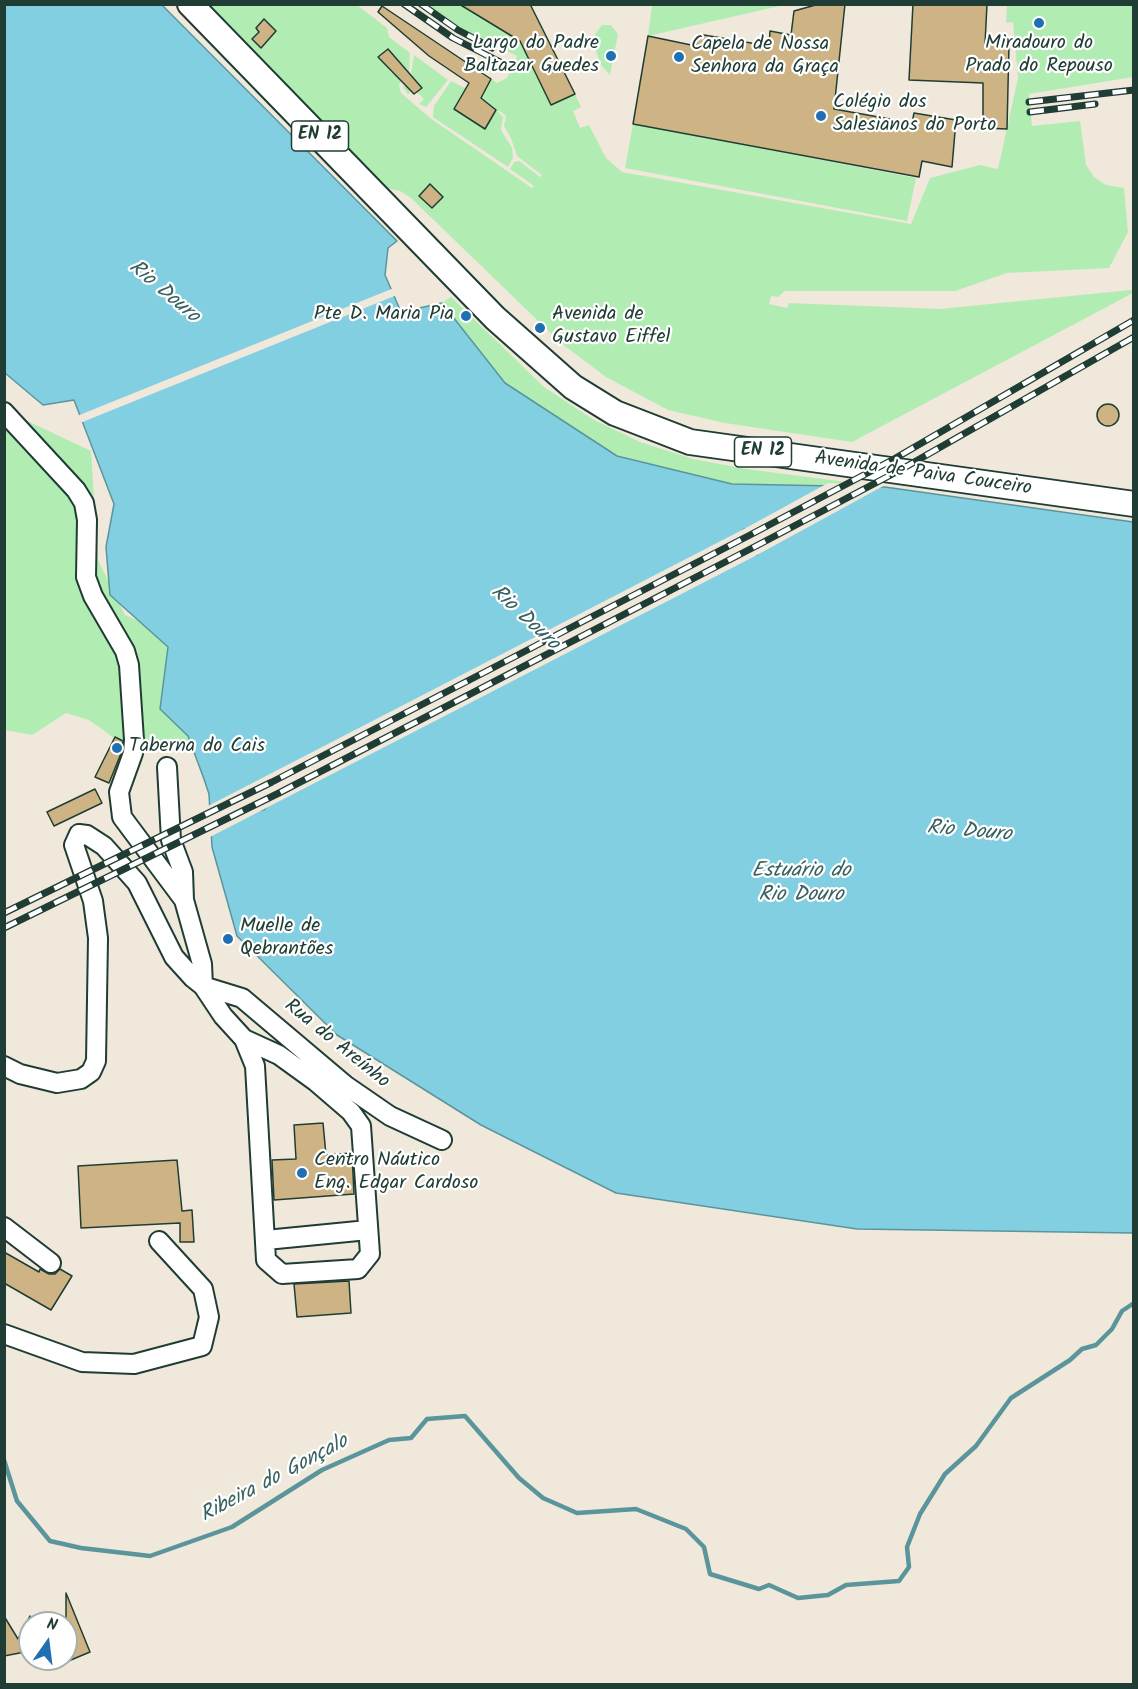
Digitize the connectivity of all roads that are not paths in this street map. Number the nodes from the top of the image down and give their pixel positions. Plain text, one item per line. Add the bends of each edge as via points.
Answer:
1 (190, 4) edge
2 (4, 412) edge
3 (1134, 504) edge
4 (167, 767) dead end
5 (184, 900) junction
6 (203, 986) junction
7 (244, 1039) junction
8 (4, 1066) edge
9 (442, 1140) dead end
10 (4, 1227) edge
11 (368, 1230) junction
12 (266, 1240) junction
13 (159, 1241) dead end
14 (51, 1263) dead end
15 (4, 1334) edge

1 - 3 main road, Avenida de Paiva Couceiro / EN 12 via 495,318 573,387 615,413 690,442
2 - 5 street via 76,490 84,504 88,583 128,660 133,753 119,792 122,817
4 - 5 street via 171,840 183,872
5 - 6 street via 202,964
6 - 7 street
6 - 8 street via 174,957 137,883 96,839 79,834 74,845 93,901 98,938 96,1061 91,1072 81,1079 57,1083
6 - 9 street, Rua do Areínho via 242,998 345,1085 390,1116
7 - 11 street via 279,1055 315,1081 351,1112 361,1126
7 - 12 street via 255,1066
10 - 14 street
11 - 12 street
11 - 12 street via 370,1254 358,1269 282,1274 266,1260
13 - 15 street via 203,1289 209,1317 202,1346 134,1364 82,1362

